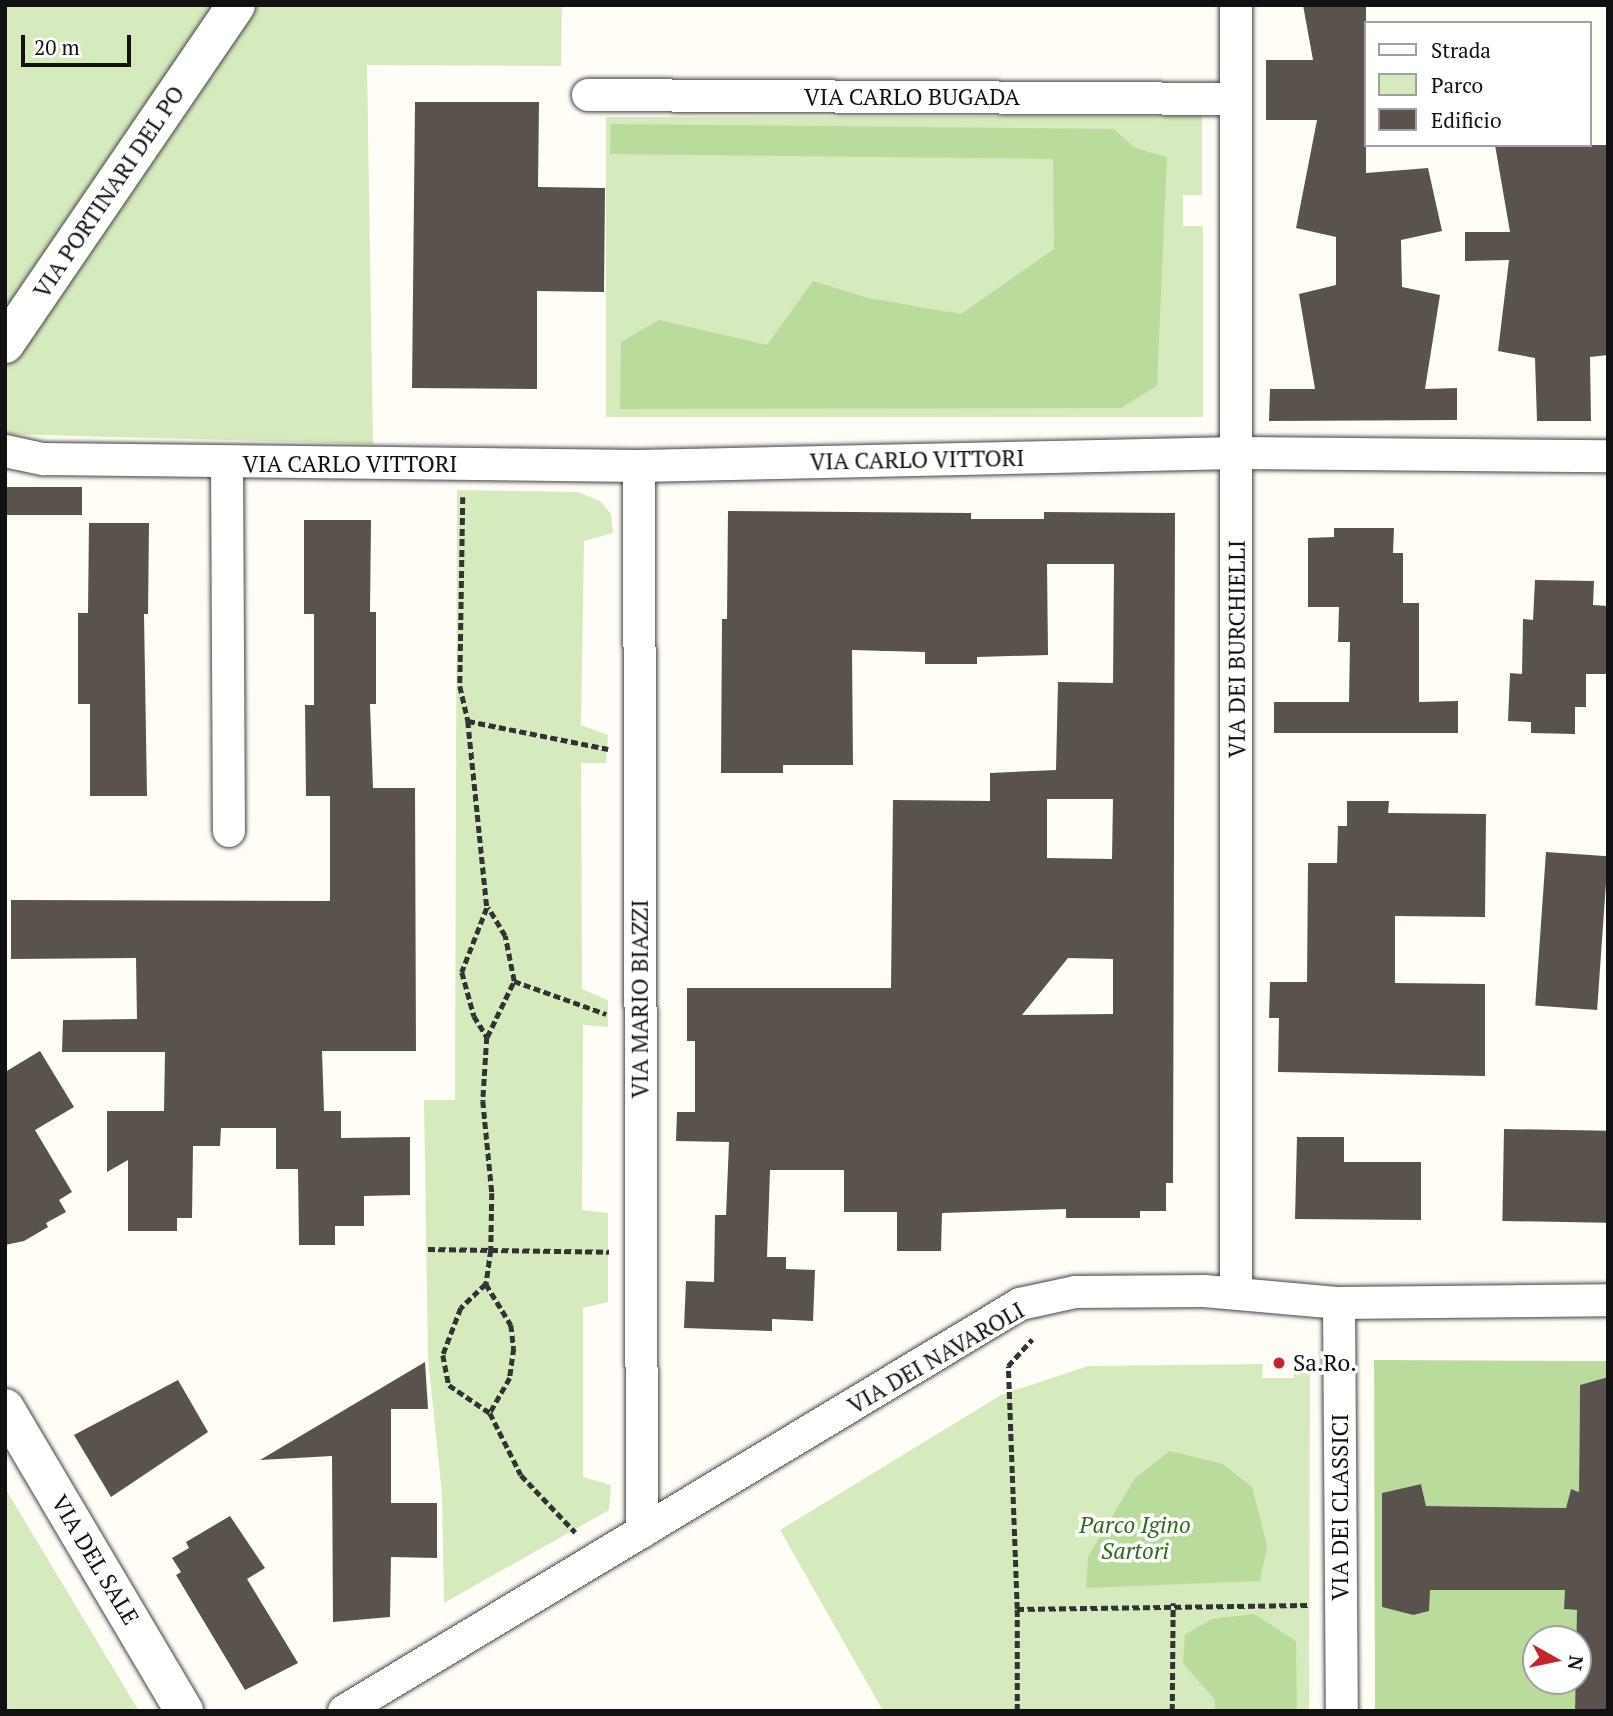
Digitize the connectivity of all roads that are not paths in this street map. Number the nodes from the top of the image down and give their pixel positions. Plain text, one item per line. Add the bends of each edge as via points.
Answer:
1 (236, 5) edge
2 (1236, 5) edge
3 (588, 95) dead end
4 (1236, 99) junction
5 (5, 344) edge
6 (5, 450) edge
7 (1238, 453) junction
8 (1608, 456) edge
9 (227, 463) junction
10 (639, 466) junction
11 (229, 831) dead end
12 (1236, 1293) junction
13 (1608, 1300) edge
14 (1339, 1303) junction
15 (5, 1408) edge
16 (629, 1539) junction
17 (184, 1711) edge
18 (344, 1711) edge
19 (1342, 1711) edge

1 - 5 street, VIA PORTINARI DEL PO
2 - 4 street, VIA DEI BURCHIELLI
3 - 4 street, VIA CARLO BUGADA
4 - 7 street, VIA DEI BURCHIELLI
6 - 9 street, VIA CARLO VITTORI via 44,460
7 - 8 street, VIA CARLO VITTORI
7 - 10 street, VIA CARLO VITTORI
7 - 12 street, VIA DEI BURCHIELLI
9 - 10 street, VIA CARLO VITTORI
9 - 11 street, VIA CARLO VITTORI
10 - 16 street, VIA MARIO BIAZZI via 641,1252
12 - 14 street, VIA DEI NAVAROLI
12 - 16 street, VIA DEI NAVAROLI via 1075,1292 1020,1304
13 - 14 street, VIA DEI NAVAROLI
14 - 19 street, VIA DEI CLASSICI
15 - 17 street, VIA DEL SALE
16 - 18 street, VIA DEI NAVAROLI

